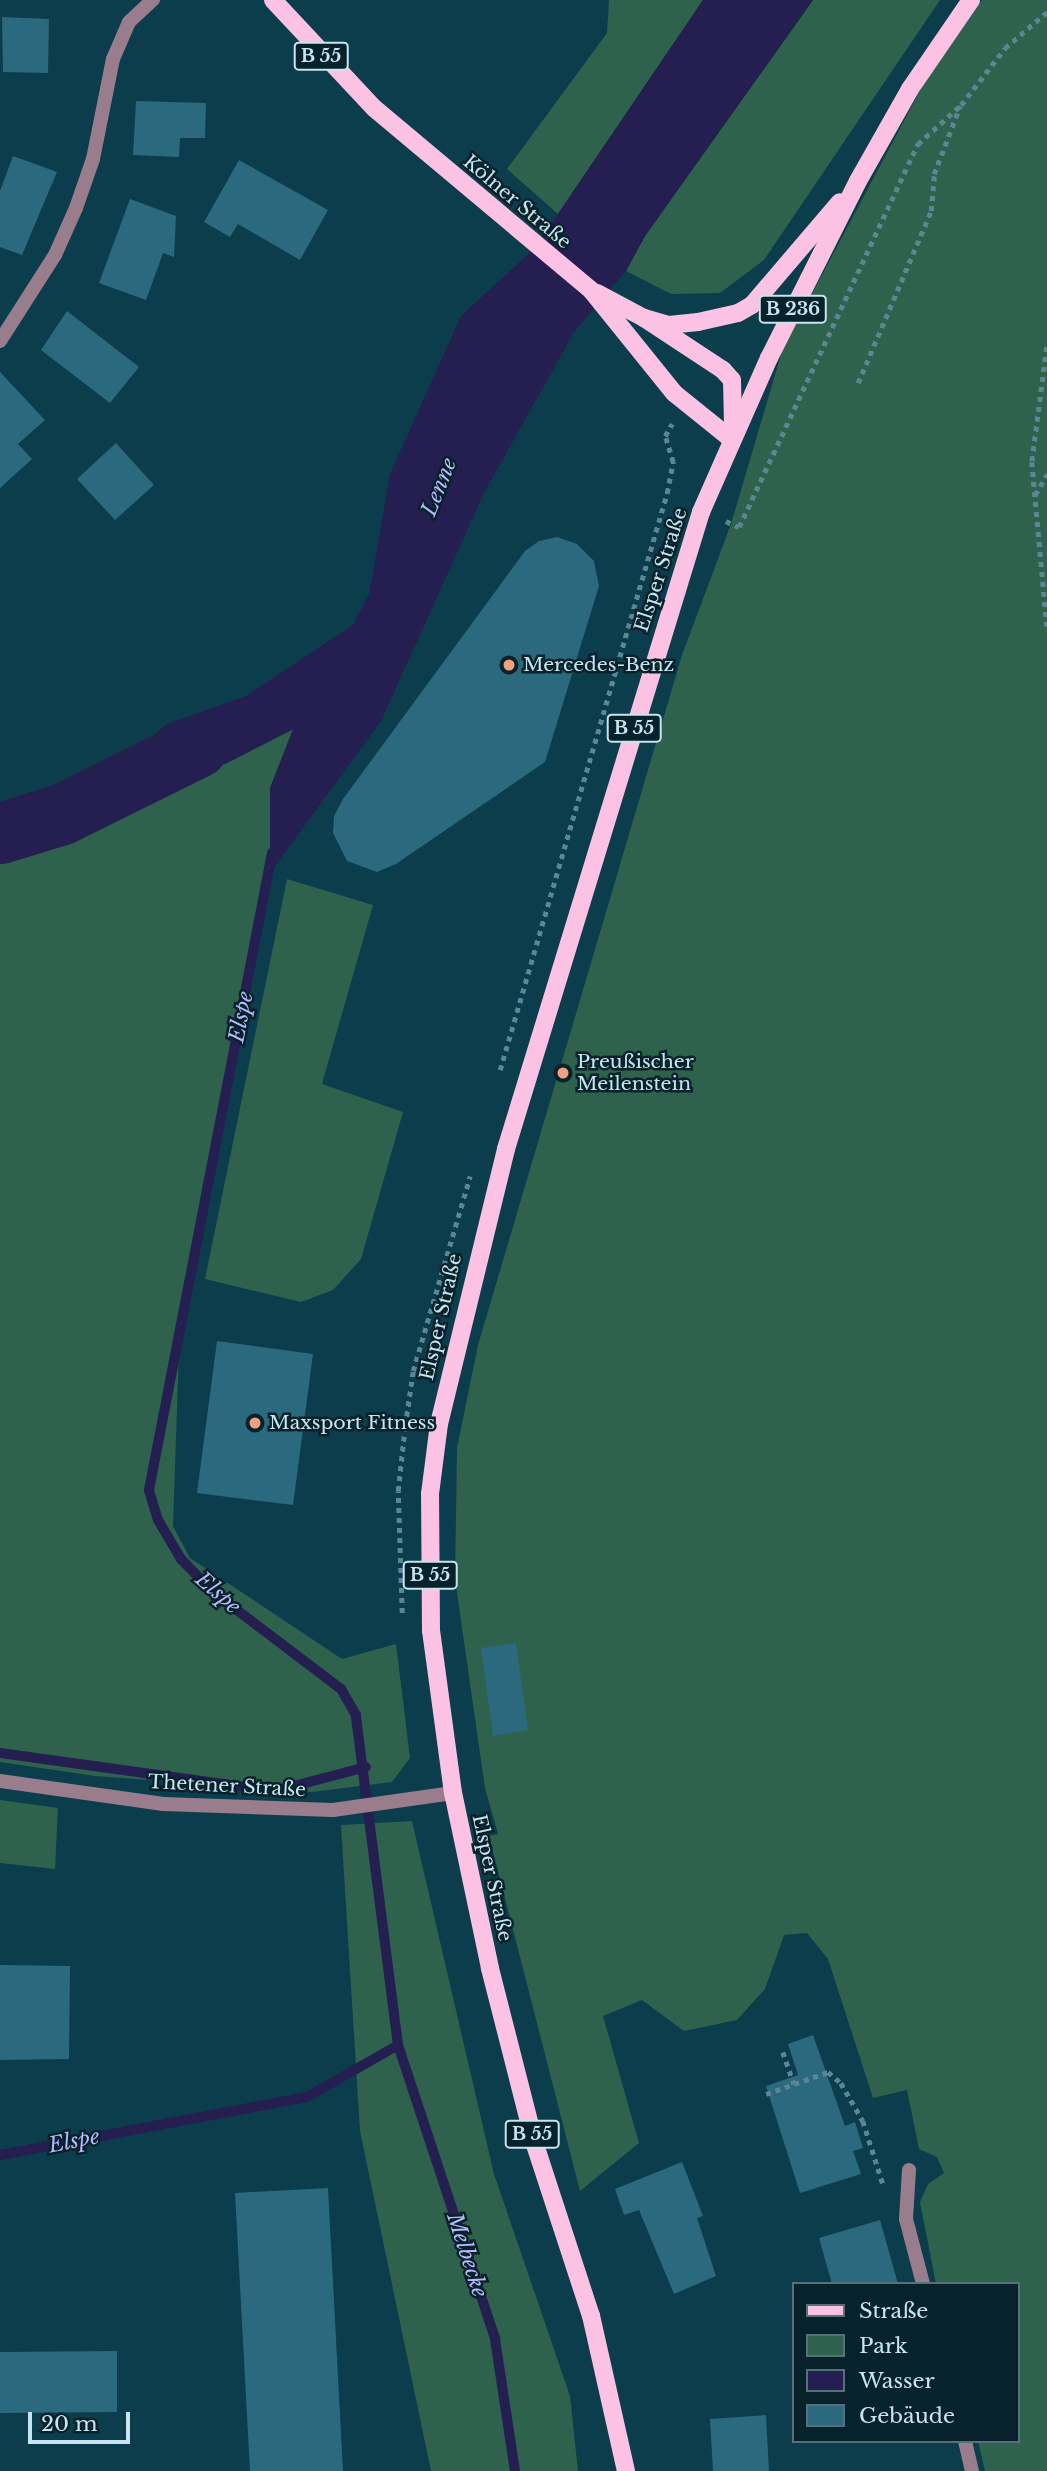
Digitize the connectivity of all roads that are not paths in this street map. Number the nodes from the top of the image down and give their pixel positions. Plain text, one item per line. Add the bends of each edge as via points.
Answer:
1 (153, 0) edge
2 (273, 0) edge
3 (971, 0) edge
4 (858, 181) junction
5 (591, 290) junction
6 (644, 318) junction
7 (0, 341) edge
8 (731, 439) junction
9 (0, 1782) edge
10 (453, 1793) junction
11 (909, 2170) dead end
12 (922, 2282) edge
13 (965, 2443) edge
14 (625, 2471) edge
15 (972, 2471) edge

1 - 7 street via 129,22 113,59 93,159 55,255
2 - 5 main road, Kölner Straße / B 55 via 374,108
3 - 4 main road, B 236 via 910,89
4 - 6 main road, B 55 via 752,305 726,316 669,325
4 - 8 main road, B 236
5 - 6 main road, B 55
5 - 8 main road, Kölner Straße / B 55 via 679,398
6 - 8 main road, B 55 via 732,380 736,407
8 - 10 main road, Elsper Straße / B 55 via 701,512 506,1149 439,1424 430,1494 431,1631
9 - 10 street, Thetener Straße via 163,1804 333,1810
10 - 14 main road, Elsper Straße / B 55 via 496,1993 535,2145 591,2316
11 - 12 street via 906,2219
13 - 15 street

